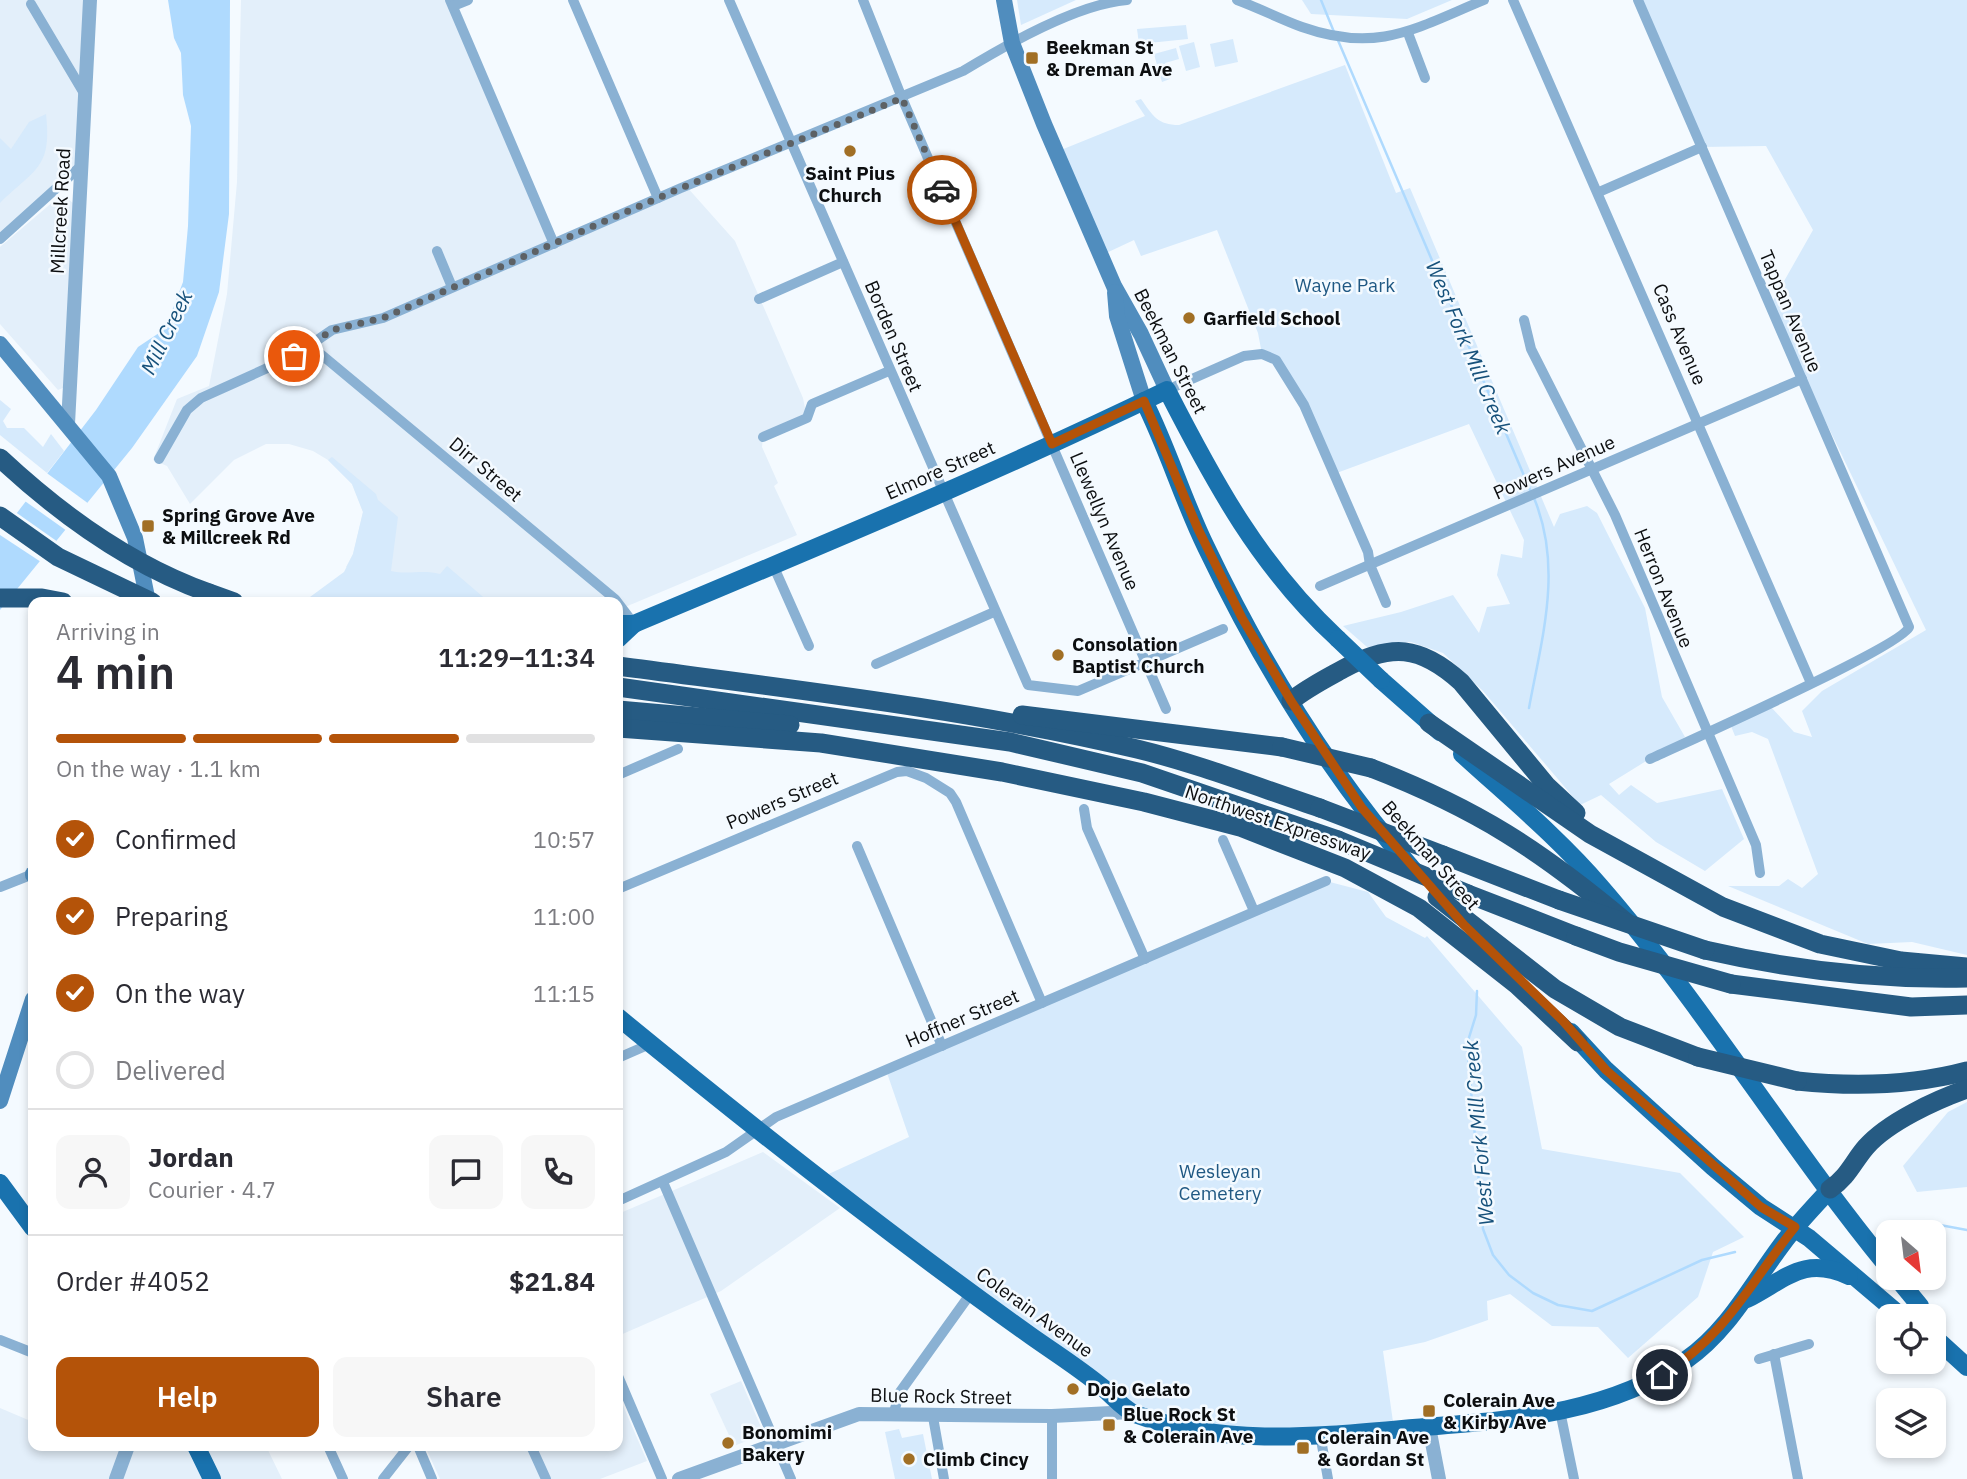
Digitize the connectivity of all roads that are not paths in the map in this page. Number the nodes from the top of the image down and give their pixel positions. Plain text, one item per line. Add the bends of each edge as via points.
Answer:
1 (90, 0) edge
2 (468, 0) edge
3 (573, 0) edge
4 (729, 0) edge
5 (863, 0) edge
6 (1004, 0) edge
7 (1127, 0) edge
8 (1237, 0) edge
9 (1485, 0) edge
10 (1513, 0) edge
11 (1638, 0) edge
12 (452, 3) edge
13 (31, 4) dead end
14 (1408, 33) junction
15 (1012, 43) junction
16 (1425, 78) dead end
17 (86, 96) junction
18 (902, 98) junction
19 (790, 142) junction
20 (1702, 147) junction
21 (81, 166) junction
22 (1599, 192) junction
23 (658, 198) junction
24 (0, 239) edge
25 (554, 244) junction
26 (437, 251) dead end
27 (843, 262) junction
28 (1114, 286) junction
29 (452, 287) junction
30 (760, 299) dead end
31 (1524, 320) dead end
32 (0, 344) edge
33 (311, 346) junction
34 (889, 371) junction
35 (1802, 379) junction
36 (1167, 390) junction
37 (1144, 401) junction
38 (1699, 422) junction
39 (68, 424) junction
40 (763, 437) dead end
41 (1052, 444) junction
42 (0, 458) edge
43 (159, 459) dead end
44 (1591, 469) junction
45 (942, 492) junction
46 (0, 516) edge
47 (773, 565) junction
48 (1370, 565) junction
49 (1320, 586) dead end
50 (139, 597) edge
51 (148, 597) edge
52 (220, 597) edge
53 (614, 597) edge
54 (0, 598) edge
55 (28, 598) edge
56 (1386, 603) dead end
57 (994, 612) junction
58 (626, 624) edge
59 (1223, 629) dead end
60 (809, 646) dead end
61 (1147, 662) junction
62 (876, 664) dead end
63 (623, 667) edge
64 (1811, 683) junction
65 (623, 688) edge
66 (819, 693) junction
67 (1291, 701) junction
68 (1166, 709) dead end
69 (623, 711) edge
70 (623, 712) edge
71 (1429, 723) junction
72 (623, 728) edge
73 (910, 729) junction
74 (1708, 731) junction
75 (735, 737) junction
76 (678, 749) dead end
77 (1650, 759) dead end
78 (623, 773) edge
79 (1084, 809) dead end
80 (1225, 832) junction
81 (857, 846) dead end
82 (1617, 848) junction
83 (1760, 873) dead end
84 (28, 877) edge
85 (1326, 881) dead end
86 (0, 887) edge
87 (623, 887) edge
88 (1437, 897) junction
89 (1254, 911) junction
90 (1638, 932) junction
91 (1145, 959) junction
92 (1967, 967) edge
93 (1967, 978) edge
94 (1042, 1003) junction
95 (1967, 1005) edge
96 (28, 1014) edge
97 (623, 1021) edge
98 (1578, 1042) junction
99 (650, 1044) junction
100 (942, 1046) junction
101 (623, 1056) edge
102 (1967, 1071) edge
103 (1967, 1089) edge
104 (0, 1101) edge
105 (759, 1131) junction
106 (663, 1182) junction
107 (0, 1184) edge
108 (1830, 1189) junction
109 (623, 1199) edge
110 (28, 1221) edge
111 (1795, 1227) junction
112 (1876, 1251) edge
113 (1865, 1284) junction
114 (1907, 1290) edge
115 (971, 1293) junction
116 (1745, 1299) junction
117 (1888, 1304) edge
118 (1918, 1304) edge
119 (0, 1340) edge
120 (1808, 1344) dead end
121 (1946, 1348) edge
122 (28, 1351) edge
123 (1774, 1354) junction
124 (1759, 1359) dead end
125 (1967, 1367) edge
126 (623, 1388) edge
127 (1560, 1411) junction
128 (1131, 1412) junction
129 (893, 1415) junction
130 (1052, 1416) junction
131 (933, 1417) junction
132 (1429, 1427) junction
133 (1320, 1434) junction
134 (777, 1445) junction
135 (126, 1451) edge
136 (198, 1451) edge
137 (330, 1451) edge
138 (405, 1451) edge
139 (420, 1451) edge
140 (533, 1451) edge
141 (116, 1479) edge
142 (212, 1479) edge
143 (343, 1479) edge
144 (383, 1479) edge
145 (432, 1479) edge
146 (546, 1479) edge
147 (662, 1479) edge
148 (679, 1479) edge
149 (791, 1479) edge
150 (944, 1479) edge
151 (1052, 1479) edge
152 (1328, 1479) edge
153 (1439, 1479) edge
154 (1574, 1479) edge
155 (1798, 1479) edge

1 - 17 street, Millcreek Road
2 - 12 street
3 - 23 street
4 - 19 street, Borden Street
5 - 18 street, Llewellyn Avenue
6 - 15 main road, Beekman Street
7 - 15 street via 1094,6
8 - 14 street via 1304,28 1361,41
9 - 14 street
10 - 22 street, Cass Avenue
11 - 20 street, Tappan Avenue
12 - 25 street
13 - 17 street
14 - 16 street
15 - 18 street
15 - 28 main road, Beekman Street
17 - 21 street, Millcreek Road
18 - 19 street
18 - 41 street, Llewellyn Avenue
19 - 23 street
19 - 27 street, Borden Street
20 - 22 street
20 - 35 street, Tappan Avenue
21 - 24 street
21 - 39 street, Millcreek Road
22 - 38 street, Cass Avenue
23 - 25 street
25 - 29 street
26 - 29 street
27 - 30 street
27 - 34 street, Borden Street
28 - 36 main road, Beekman Street
28 - 37 main road, Beekman Street via 1117,316
29 - 33 street via 383,318 332,330
31 - 44 street, Herron Avenue via 1531,349
32 - 39 main road
33 - 43 street via 192,404
33 - 53 street, Dirr Street
34 - 40 street via 813,404 807,418
34 - 45 street, Borden Street
35 - 38 street, Powers Avenue
35 - 64 street, Tappan Avenue via 1909,626 1904,635
36 - 37 main road, Elmore Street
36 - 48 street, Elmore Street via 1244,356 1262,354 1281,365 1304,405
36 - 71 main road, Beekman Street, bridge via 1216,485 1287,589
37 - 41 main road, Elmore Street
37 - 67 main road, Beekman Street via 1207,549
38 - 44 street, Powers Avenue
38 - 64 street, Cass Avenue
39 - 51 main road via 100,463 127,513
41 - 45 main road, Elmore Street
41 - 61 street, Llewellyn Avenue
42 - 52 highway, bridge via 46,500 123,553
44 - 48 street, Powers Avenue
44 - 74 street, Herron Avenue
45 - 47 main road, Elmore Street
45 - 57 street, Borden Street
46 - 50 highway, bridge via 58,557
47 - 58 main road, Elmore Street
47 - 60 street
48 - 49 street, Powers Avenue
48 - 56 street
54 - 55 highway
57 - 61 street, Borden Street via 1028,685 1038,689 1078,691
57 - 62 street
59 - 61 street
61 - 68 street, Llewellyn Avenue
63 - 66 highway, Northwest Expressway
64 - 74 street
65 - 73 highway, Northwest Expressway
66 - 90 highway, bridge via 1282,747 1371,768 1490,821 1566,872
66 - 93 highway, Northwest Expressway, bridge via 1139,750 1320,808 1559,900 1706,950 1765,964 1849,975
67 - 82 highway via 1375,653 1400,650 1436,662 1475,696 1547,786
67 - 88 main road, Beekman Street via 1362,808
69 - 73 highway via 851,730
70 - 75 highway
71 - 82 highway
71 - 90 main road, Beekman Street via 1599,884
72 - 75 highway
73 - 95 highway, Northwest Expressway, bridge via 1010,742 1142,773 1338,840 1619,952 1731,984 1912,1007
74 - 77 street
74 - 83 street, Herron Avenue via 1756,845
75 - 80 highway via 821,743 1002,772 1144,802
76 - 78 street
79 - 91 street via 1087,828
80 - 89 street
80 - 98 highway via 1345,868 1419,908 1488,961
81 - 100 street
82 - 92 highway via 1687,889 1764,925 1820,944 1901,961
84 - 86 street
85 - 89 street, Hoffner Street
87 - 94 street, Powers Street via 907,771 950,793 956,802
88 - 98 main road, Beekman Street via 1563,1021
88 - 102 highway, bridge via 1555,989 1620,1027 1698,1057 1797,1081 1870,1086
89 - 91 street, Hoffner Street
90 - 108 main road, Beekman Street
91 - 94 street, Hoffner Street
94 - 100 street, Hoffner Street
96 - 104 main road
97 - 99 main road, Colerain Avenue
98 - 111 main road, Beekman Street via 1713,1167 1761,1207
99 - 101 street
99 - 105 main road, Colerain Avenue
100 - 105 street, Hoffner Street via 776,1117
103 - 108 highway via 1927,1107 1867,1146 1844,1180
105 - 106 street, Hoffner Street
105 - 115 main road, Colerain Avenue
106 - 109 street, Hoffner Street
106 - 134 street
107 - 110 main road
108 - 111 main road, Colerain Avenue
108 - 112 main road, Beekman Street
111 - 113 main road, Beekman Street
111 - 116 main road, Colerain Avenue
113 - 116 main road via 1814,1267 1792,1272
113 - 117 main road, Beekman Street
114 - 118 main road
115 - 128 main road, Colerain Avenue
115 - 129 street via 900,1392
116 - 127 main road, Colerain Avenue via 1705,1343 1673,1368 1611,1397
119 - 122 street
120 - 123 street
121 - 125 main road
123 - 124 street
123 - 155 street
126 - 147 street
127 - 132 main road, Colerain Avenue via 1532,1418
127 - 154 street
128 - 130 street, Blue Rock Street
128 - 133 main road, Colerain Avenue via 1223,1436
129 - 131 street, Blue Rock Street
129 - 134 street, Blue Rock Street via 859,1415
130 - 131 street, Blue Rock Street
130 - 151 street
131 - 150 street
132 - 133 main road, Colerain Avenue
132 - 153 street
133 - 152 street
134 - 148 street, Blue Rock Street
134 - 149 street
135 - 141 street
136 - 142 main road
137 - 143 street
138 - 144 street
139 - 145 street
140 - 146 street

